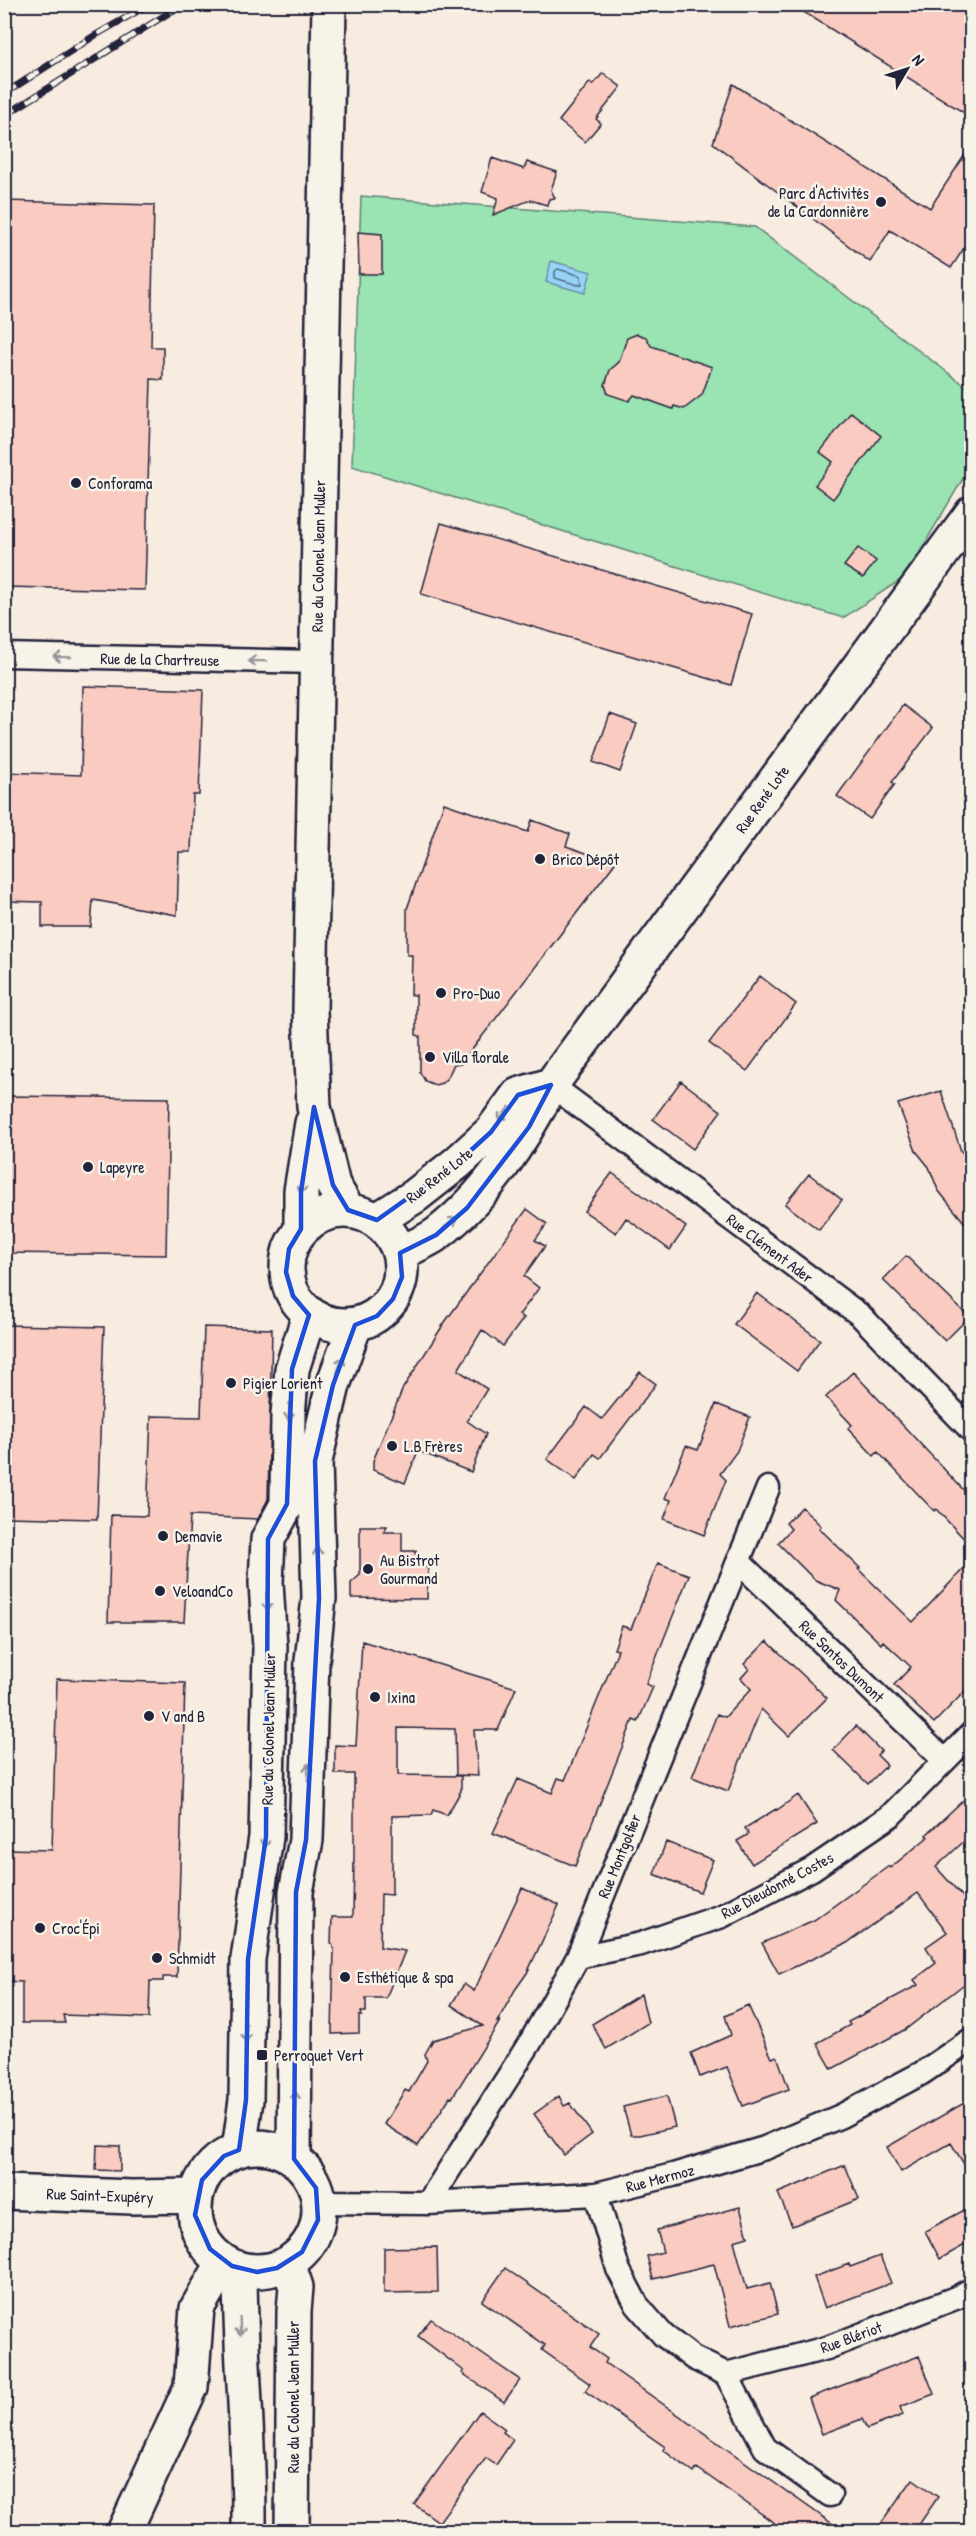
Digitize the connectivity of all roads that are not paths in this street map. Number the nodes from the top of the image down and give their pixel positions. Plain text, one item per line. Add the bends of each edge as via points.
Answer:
1 (329, 4) edge
2 (972, 513) edge
3 (4, 655) edge
4 (316, 662) junction
5 (551, 1085) junction
6 (314, 1107) junction
7 (362, 1215) junction
8 (301, 1229) junction
9 (400, 1253) junction
10 (309, 1315) junction
11 (355, 1325) junction
12 (972, 1431) edge
13 (768, 1488) dead end
14 (739, 1562) junction
15 (972, 1733) edge
16 (944, 1760) junction
17 (578, 1957) junction
18 (972, 2039) edge
19 (239, 2150) junction
20 (294, 2159) junction
21 (4, 2192) edge
22 (596, 2194) junction
23 (196, 2196) junction
24 (319, 2202) junction
25 (428, 2203) junction
26 (288, 2263) junction
27 (232, 2266) junction
28 (972, 2289) edge
29 (726, 2374) junction
30 (830, 2495) dead end
31 (124, 2532) edge
32 (249, 2532) edge
33 (292, 2532) edge

1 - 4 main road, Rue du Colonel Jean Muller
2 - 5 main road, Rue René Lote
4 -> 3 street, Rue de la Chartreuse
4 - 6 main road, Rue du Colonel Jean Muller via 310,1011
5 -> 7 main road, Rue René Lote via 519,1095 491,1132 415,1196
9 -> 5 main road, Rue René Lote via 436,1235 467,1208 530,1127
5 - 12 street, Rue Clément Ader via 860,1315
6 - 7 main road, Rue du Colonel Jean Muller via 333,1185
6 -> 8 main road, Rue du Colonel Jean Muller via 301,1191
7 - 8 main road via 322,1214
7 - 9 main road via 392,1235
8 - 10 main road via 289,1249 286,1272 293,1296
9 - 11 main road via 402,1277 393,1299 377,1316
10 - 11 main road via 330,1324
10 -> 19 main road, Rue du Colonel Jean Muller via 292,1369 287,1504 268,1539 266,1837 248,1959 246,2100
20 -> 11 main road via 296,1892 306,1840 312,1661 319,1589 315,1461 333,1385
13 - 14 street, Rue Montgolfier
14 - 16 street, Rue Santos Dumont
14 - 17 street, Rue Montgolfier
15 - 16 street, Rue Dieudonné Costes
16 - 17 street, Rue Dieudonné Costes via 890,1816 812,1869 722,1916 641,1944
17 - 25 street, Rue Montgolfier via 531,2041
18 - 22 street, Rue Mermoz via 922,2073 851,2111 765,2148
19 - 20 main road via 267,2148
19 - 23 main road via 211,2167
20 - 24 main road via 307,2172
21 - 23 main road, Rue Saint-Exupéry via 132,2198
22 - 25 street, Rue Mermoz
22 - 29 street via 618,2269 637,2305 663,2335 693,2358
23 - 27 main road via 195,2215 200,2233 210,2249
24 - 25 street, Rue Mermoz
24 - 26 main road via 313,2238
26 - 27 main road via 265,2271
26 - 33 main road, Rue du Colonel Jean Muller via 296,2287
27 - 31 main road via 197,2308 191,2386
27 -> 32 main road via 240,2319
28 - 29 street, Rue Blériot via 827,2348
29 - 30 street via 765,2448

